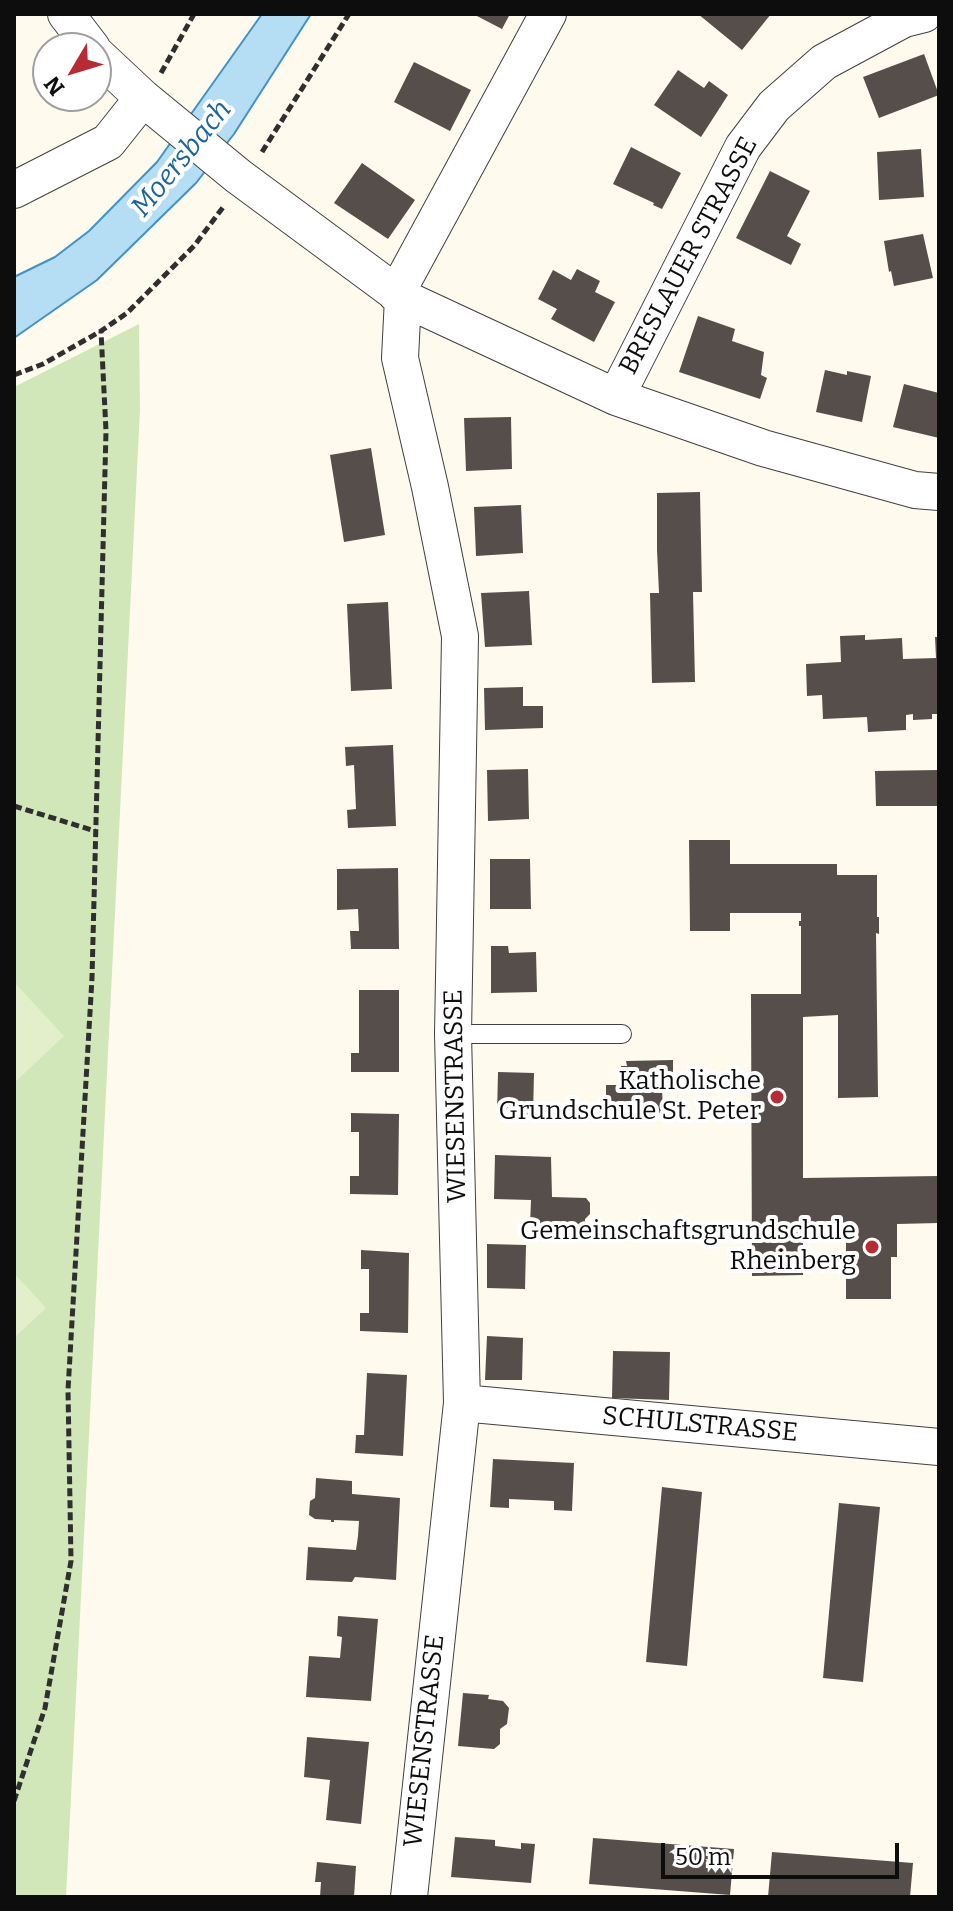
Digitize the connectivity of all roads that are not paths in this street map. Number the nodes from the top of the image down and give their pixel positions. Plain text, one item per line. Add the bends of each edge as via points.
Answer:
1 (66, 14) edge
2 (548, 14) edge
3 (924, 14) edge
4 (80, 32) edge
5 (112, 69) edge
6 (155, 109) junction
7 (14, 190) edge
8 (400, 296) junction
9 (616, 397) junction
10 (939, 492) edge
11 (453, 1034) junction
12 (622, 1034) dead end
13 (462, 1403) junction
14 (939, 1447) edge
15 (409, 1897) edge

1 - 4 street
2 - 8 street
3 - 9 street, BRESLAUER STRASSE via 904,19 824,62 774,106 743,147
5 - 6 street
6 - 7 street via 108,142
6 - 8 street
8 - 9 street
8 - 11 street, WIESENSTRASSE via 400,358 460,636
9 - 10 street via 763,448
11 - 12 lane
11 - 13 street, WIESENSTRASSE
13 - 14 street, SCHULSTRASSE
13 - 15 street, WIESENSTRASSE

